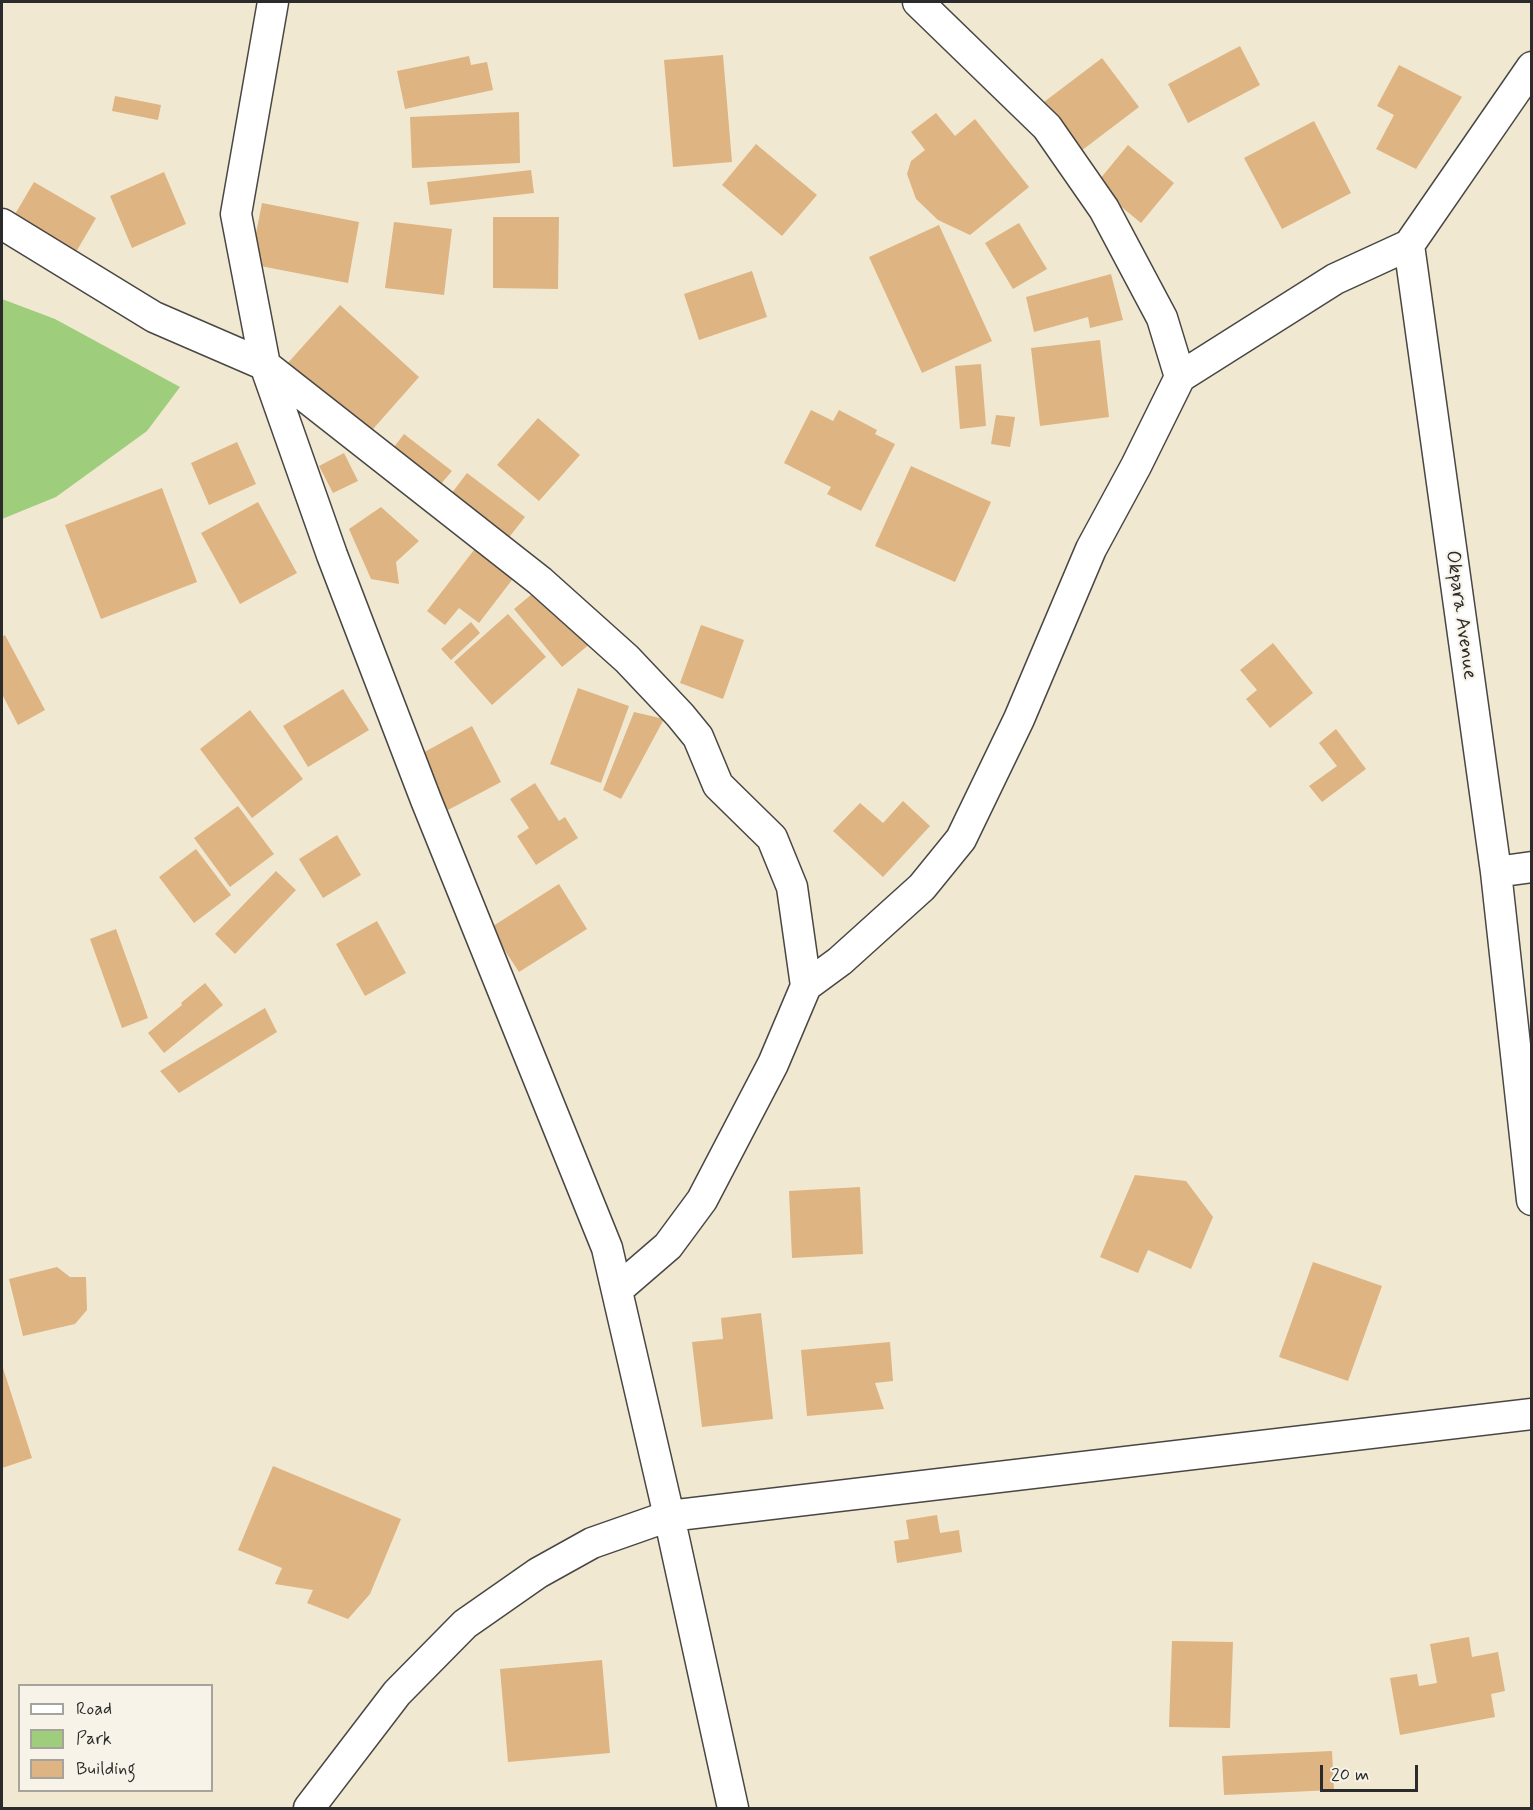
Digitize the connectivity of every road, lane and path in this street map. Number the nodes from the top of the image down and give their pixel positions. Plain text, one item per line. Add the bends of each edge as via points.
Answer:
1 (273, 2) edge
2 (918, 2) edge
3 (1532, 67) edge
4 (2, 224) edge
5 (1409, 244) junction
6 (265, 365) junction
7 (1180, 377) junction
8 (1532, 867) edge
9 (1496, 872) junction
10 (806, 986) junction
11 (1532, 1200) edge
12 (617, 1290) junction
13 (1532, 1414) edge
14 (669, 1516) junction
15 (309, 1809) edge
16 (733, 1809) edge

1 - 6 street via 236,213
2 - 7 street via 1047,127 1098,200 1162,318
3 - 5 street
4 - 6 street via 154,317
5 - 7 street via 1335,279
5 - 9 street, Okpara Avenue
6 - 10 street via 540,581 627,659 680,715 698,737 718,785 772,838 792,887
6 - 12 street via 422,789 607,1248
7 - 10 street via 1091,549 1019,719 961,839 922,887 840,961
8 - 9 street
9 - 11 street, Okpara Avenue
10 - 12 street via 773,1064 702,1200 668,1246
12 - 14 street
13 - 14 street
14 - 15 street via 592,1544 538,1573 465,1624 397,1693
14 - 16 street

